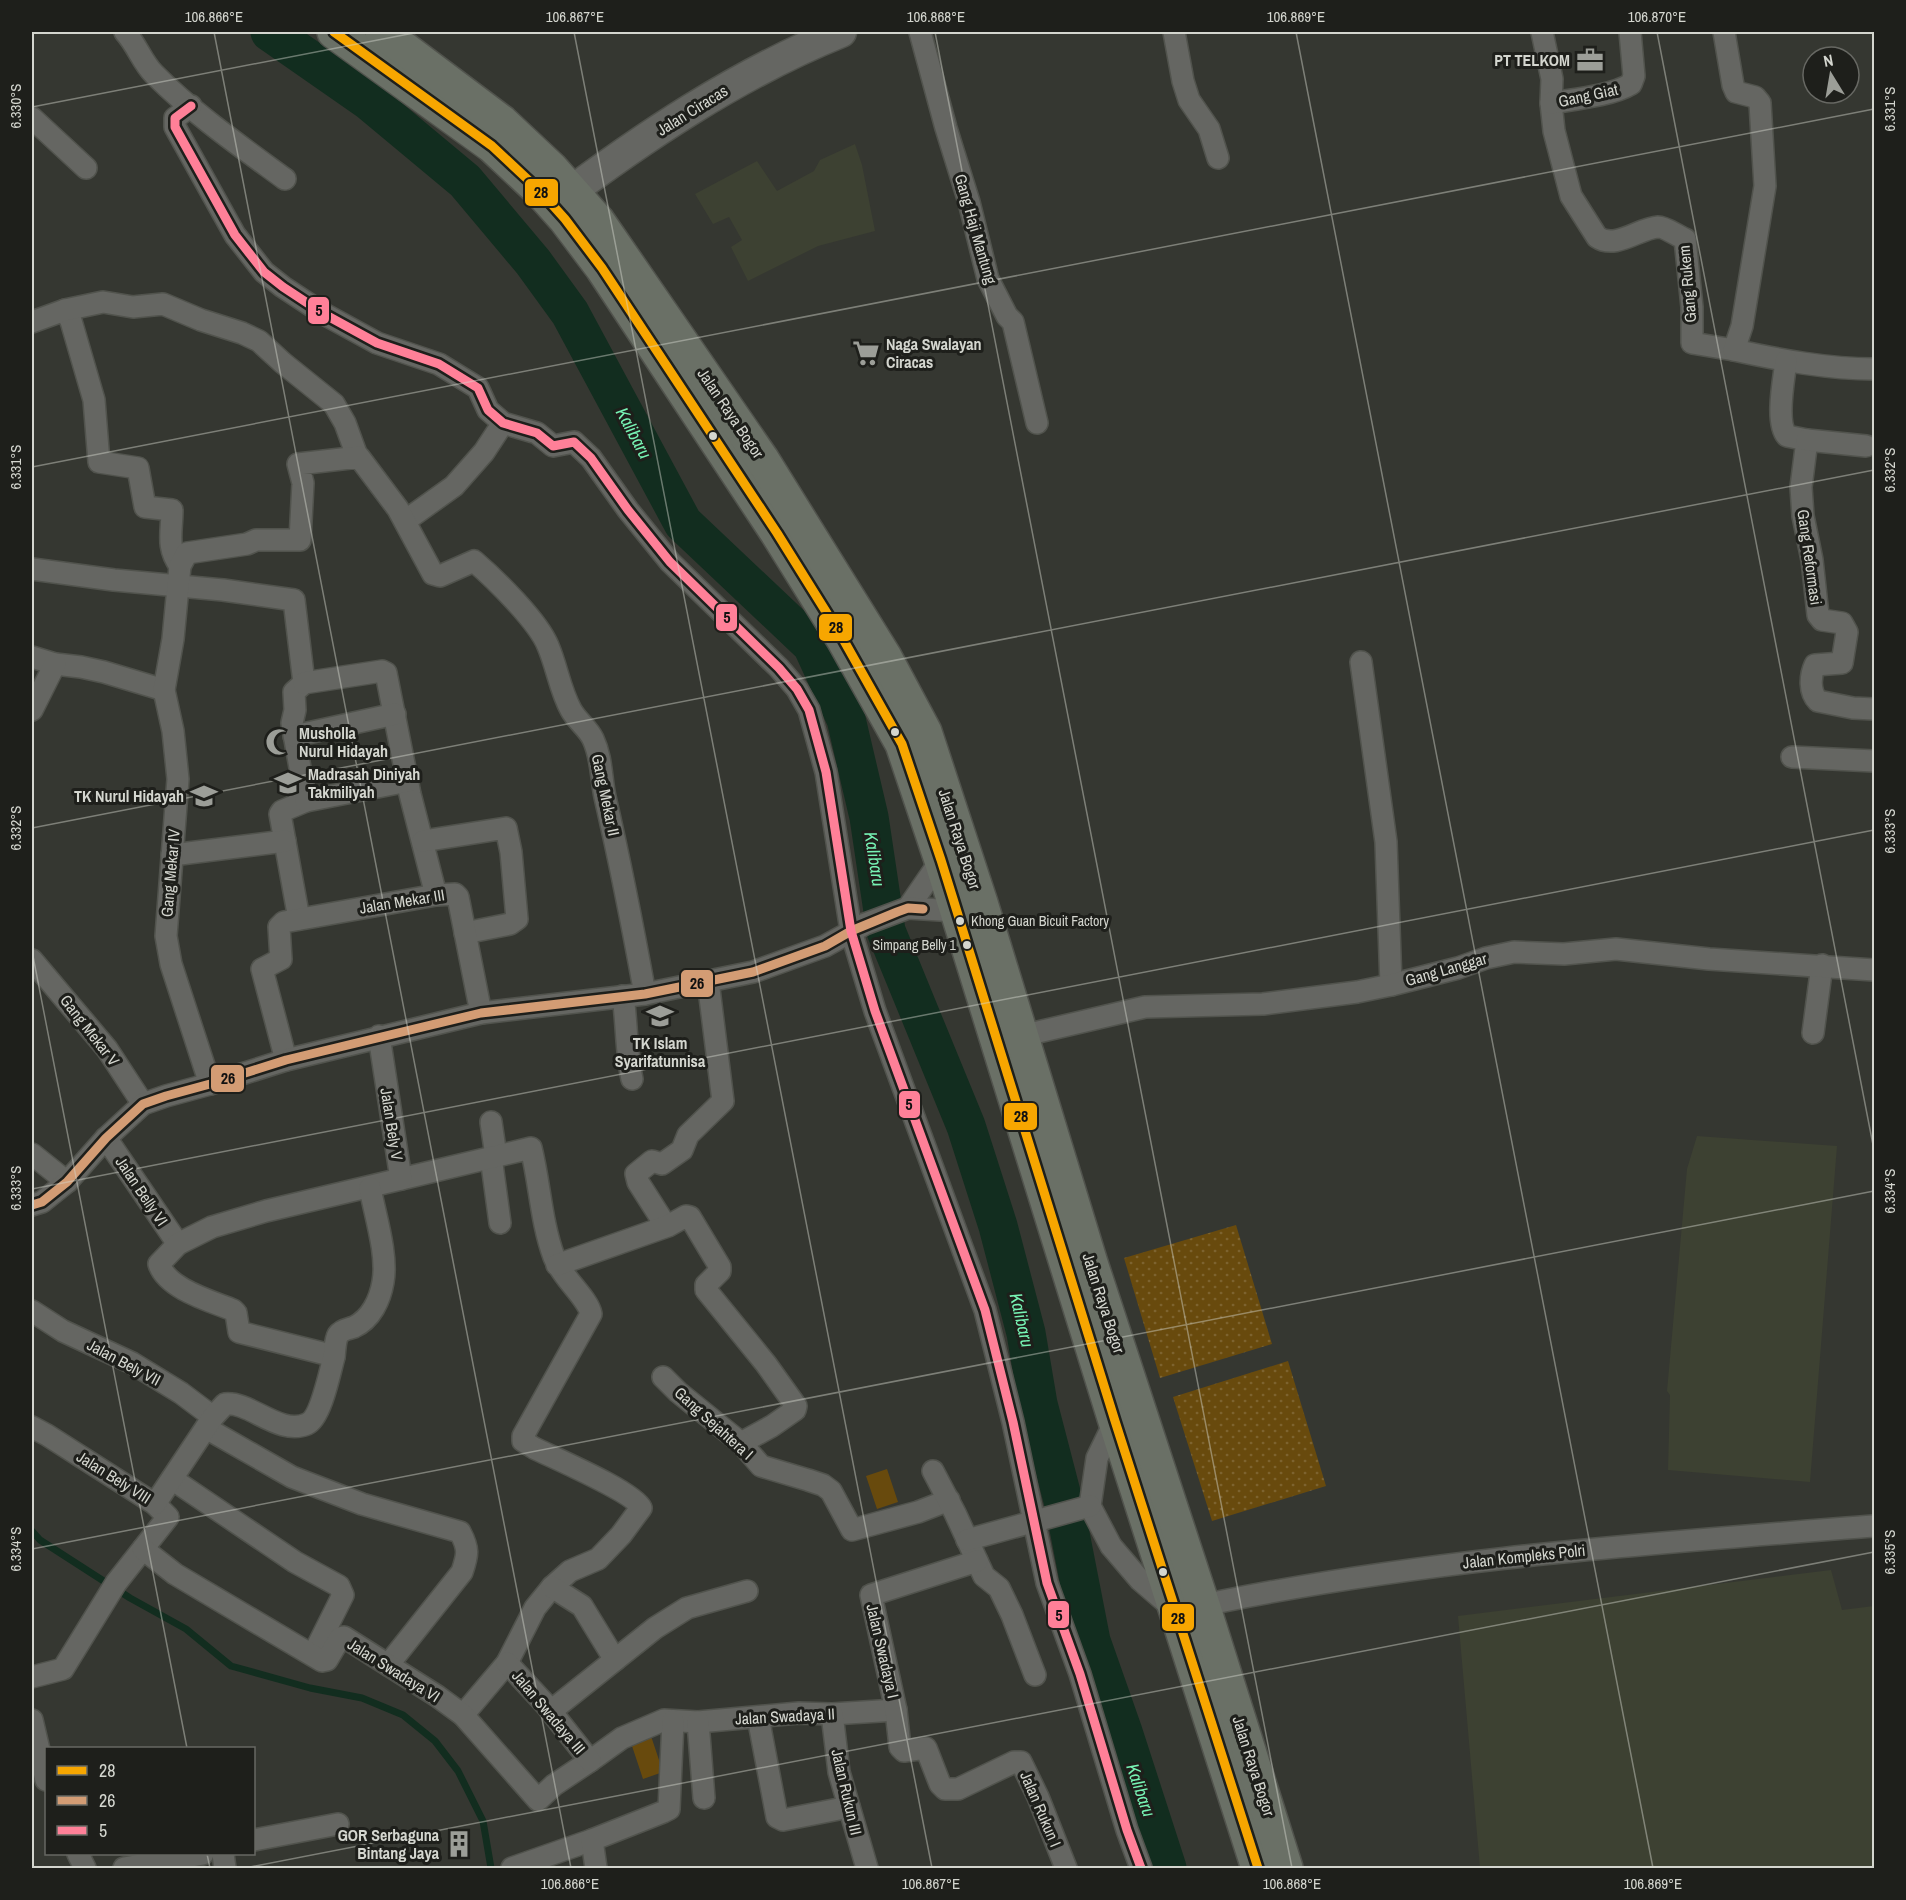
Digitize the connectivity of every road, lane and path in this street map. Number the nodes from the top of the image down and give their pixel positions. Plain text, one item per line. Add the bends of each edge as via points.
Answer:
1 (125, 32) edge
2 (334, 32) edge
3 (382, 32) edge
4 (841, 32) edge
5 (920, 32) edge
6 (1174, 32) edge
7 (1542, 32) edge
8 (1630, 32) edge
9 (1724, 32) edge
10 (1551, 102) junction
11 (191, 106) junction
12 (32, 118) edge
13 (1218, 158) dead end
14 (86, 168) dead end
15 (285, 179) dead end
16 (562, 198) junction
17 (65, 310) junction
18 (32, 319) edge
19 (1734, 350) junction
20 (1786, 361) junction
21 (1875, 369) edge
22 (503, 423) junction
23 (1037, 423) dead end
24 (1807, 440) junction
25 (1866, 446) dead end
26 (357, 456) junction
27 (405, 521) junction
28 (32, 569) edge
29 (180, 576) junction
30 (32, 657) edge
31 (1360, 662) dead end
32 (55, 664) junction
33 (304, 683) junction
34 (164, 690) junction
35 (1875, 709) edge
36 (32, 710) edge
37 (395, 714) junction
38 (294, 736) junction
39 (1791, 757) dead end
40 (1875, 761) edge
41 (408, 780) junction
42 (306, 801) junction
43 (285, 841) junction
44 (423, 841) junction
45 (172, 855) junction
46 (952, 856) junction
47 (436, 895) junction
48 (968, 907) junction
49 (902, 910) junction
50 (300, 919) junction
51 (858, 928) junction
52 (465, 933) junction
53 (32, 960) edge
54 (1822, 965) junction
55 (1875, 970) edge
56 (708, 981) junction
57 (1391, 985) junction
58 (645, 994) junction
59 (623, 996) junction
60 (481, 1013) junction
61 (1813, 1033) dead end
62 (379, 1036) junction
63 (1021, 1036) junction
64 (286, 1060) junction
65 (632, 1079) dead end
66 (210, 1084) junction
67 (143, 1104) junction
68 (491, 1122) dead end
69 (106, 1138) junction
70 (32, 1154) edge
71 (493, 1157) junction
72 (401, 1179) junction
73 (67, 1182) junction
74 (370, 1188) junction
75 (32, 1205) edge
76 (500, 1223) dead end
77 (666, 1226) junction
78 (178, 1244) junction
79 (557, 1265) junction
80 (32, 1311) edge
81 (334, 1356) junction
82 (663, 1377) dead end
83 (214, 1417) junction
84 (1115, 1421) junction
85 (32, 1427) edge
86 (741, 1443) junction
87 (933, 1471) dead end
88 (172, 1479) junction
89 (949, 1500) junction
90 (155, 1504) junction
91 (1073, 1510) junction
92 (1033, 1522) junction
93 (1875, 1526) edge
94 (967, 1540) junction
95 (143, 1549) junction
96 (977, 1562) junction
97 (552, 1587) junction
98 (747, 1591) dead end
99 (1189, 1608) junction
100 (313, 1655) junction
101 (615, 1660) junction
102 (507, 1663) junction
103 (388, 1665) junction
104 (1035, 1675) dead end
105 (32, 1677) edge
106 (896, 1710) junction
107 (550, 1711) junction
108 (832, 1714) junction
109 (463, 1715) junction
110 (758, 1717) junction
111 (32, 1720) edge
112 (673, 1721) junction
113 (698, 1722) junction
114 (590, 1761) junction
115 (40, 1776) edge
116 (704, 1798) dead end
117 (540, 1799) joint
118 (849, 1808) junction
119 (338, 1824) dead end
120 (255, 1840) edge
121 (592, 1840) junction
122 (78, 1855) edge
123 (198, 1855) edge
124 (85, 1869) edge
125 (124, 1869) edge
126 (512, 1869) edge
127 (596, 1869) edge
128 (867, 1869) edge
129 (1066, 1869) edge
130 (1141, 1869) edge
131 (1258, 1869) edge
132 (1286, 1869) edge

1 - 11 street via 152,72
2 - 16 highway, Jalan Raya Bogor via 485,140 522,173
3 - 16 highway, Jalan Raya Bogor via 529,146
4 - 16 street, Jalan Ciracas via 712,97
5 - 23 street, Gang Haji Mantung via 988,279 1013,322
6 - 13 street via 1189,100 1209,129
7 - 10 street, Gang Giat via 1552,79
8 - 10 street, Gang Giat via 1634,76 1631,84
9 - 19 street via 1736,92 1760,103 1765,186 1742,326
10 - 19 street, Gang Rukem via 1554,131 1571,196 1597,237 1616,240 1658,227 1685,239 1692,343
11 - 15 street
11 - 22 street via 175,118 175,127 235,235 264,272 324,314 377,343 439,364 478,388 488,410
12 - 14 street
16 - 46 highway, Jalan Raya Bogor via 621,253 747,436 885,657 925,732
17 - 18 street
17 - 26 street via 104,302 133,308 163,304 259,341 334,404
17 - 29 street via 94,400 99,462 138,468 145,507 172,510 170,542
19 - 20 street
20 - 21 street
20 - 24 street via 1783,431 1789,437
22 - 27 street via 454,486
22 - 51 street via 537,433 553,446 574,442 591,458 670,562 797,689 809,710 826,772
24 - 25 street
24 - 35 street, Gang Reformasi via 1801,487 1818,613 1822,620 1842,623 1847,633 1842,663 1815,665 1812,693 1818,700
26 - 27 street
26 - 29 street via 298,464 303,483 300,540 256,540 187,553
27 - 58 street, Gang Mekar II via 436,576 474,561 532,619 548,644 572,711 593,737 598,752
28 - 29 street via 114,580
29 - 33 street via 292,599
29 - 34 street, Gang Mekar IV
30 - 32 street
31 - 57 street via 1386,842
32 - 34 street via 104,672
32 - 36 street
33 - 37 street via 382,670
33 - 38 street via 294,695
34 - 45 street, Gang Mekar IV via 178,779
37 - 38 street
37 - 41 street
38 - 42 street
39 - 40 street
41 - 42 street
41 - 44 street
42 - 43 street via 280,813
43 - 45 street
43 - 50 street
44 - 47 street
44 - 52 street via 506,828 517,920
45 - 66 street, Gang Mekar IV via 166,936 171,964
46 - 48 highway, Jalan Raya Bogor
46 - 49 street
47 - 50 street, Jalan Mekar III
47 - 52 street, Jalan Mekar III via 453,893 458,897
48 - 49 street
48 - 63 highway, Jalan Raya Bogor
48 - 84 highway, Jalan Raya Bogor
49 - 51 street
50 - 64 street via 281,924 280,958 262,969
51 - 56 street via 793,959
51 - 92 street via 875,1011 985,1310
52 - 60 street, Jalan Mekar III
53 - 67 street, Gang Mekar V via 107,1049
54 - 55 street, Gang Langgar
54 - 57 street, Gang Langgar via 1616,949 1564,954 1514,952
54 - 61 street
56 - 58 street
56 - 77 street via 723,1101 688,1135 682,1150 662,1164 652,1161 636,1176
57 - 63 street, Gang Langgar via 1263,1004 1145,1007
58 - 59 street
59 - 60 street
59 - 65 street
60 - 62 street
62 - 64 street
62 - 72 street, Jalan Bely V
63 - 99 highway, Jalan Raya Bogor via 1095,1274
64 - 66 street
66 - 67 street
67 - 69 street
68 - 71 street
69 - 73 street
69 - 78 street, Jalan Belly VI
70 - 73 street
71 - 72 street
71 - 76 street
71 - 79 street via 531,1148 545,1225
72 - 74 street, Jalan Bely V
73 - 75 street
74 - 78 street, Jalan Bely V via 212,1227
74 - 81 street via 384,1279 372,1312 337,1336
77 - 79 street
77 - 86 street via 690,1217 720,1267 706,1284 706,1290 796,1406 772,1426
78 - 81 street via 159,1263 160,1269 184,1289 233,1310 239,1332
79 - 97 street via 591,1315 523,1441 622,1492 641,1508 598,1559 570,1571
80 - 83 street, Jalan Bely VII via 63,1331 132,1363
81 - 83 street via 317,1412 307,1424 286,1425 231,1403
82 - 86 street, Gang Sejahtera I
83 - 88 street, Jalan Bely VIII
83 - 103 street, Jalan Bely VII via 292,1478 362,1504 460,1532 468,1547 462,1572
84 - 91 street
84 - 99 highway, Jalan Raya Bogor
85 - 90 street, Jalan Bely VIII
86 - 89 street, Gang Sejahtera I via 761,1466 831,1491 852,1530
87 - 89 street
88 - 90 street, Jalan Bely VIII
88 - 100 street via 295,1562 339,1586 343,1594
89 - 94 street
90 - 95 street via 168,1517
91 - 92 street
91 - 99 street via 1140,1580
92 - 94 street
92 - 130 street via 1047,1582
93 - 99 street, Jalan Kompleks Polri via 1627,1545 1418,1568
94 - 96 street
95 - 100 street via 175,1574
95 - 105 street via 113,1588 63,1669
96 - 104 street via 984,1576 999,1588
96 - 106 street, Jalan Swadaya I via 871,1595
97 - 101 street via 582,1606
97 - 102 street via 535,1608
98 - 101 street via 687,1608
99 - 131 highway, Jalan Raya Bogor
99 - 132 highway, Jalan Raya Bogor
100 - 103 street, Jalan Swadaya VI via 327,1660 344,1637
101 - 107 street
102 - 107 street, Jalan Swadaya III
102 - 109 street
103 - 109 street, Jalan Swadaya VI
106 - 108 street, Jalan Swadaya II
106 - 129 street, Jalan Rukun I via 901,1750 926,1747 945,1789 958,1789 1021,1762
107 - 114 street, Jalan Swadaya III
108 - 110 street, Jalan Swadaya II
108 - 118 street, Jalan Rukun III via 839,1772
109 - 117 street, Jalan Swadaya VI via 535,1798
110 - 113 street, Jalan Swadaya II
110 - 118 street via 777,1817 783,1820
111 - 115 street
112 - 113 street, Jalan Swadaya II
112 - 114 street, Jalan Swadaya II via 654,1723 622,1738
112 - 121 street via 669,1809
113 - 116 street
114 - 117 street, Jalan Swadaya II
118 - 128 street, Jalan Rukun III
119 - 120 street
121 - 126 street
121 - 127 street
122 - 124 street
123 - 125 street

